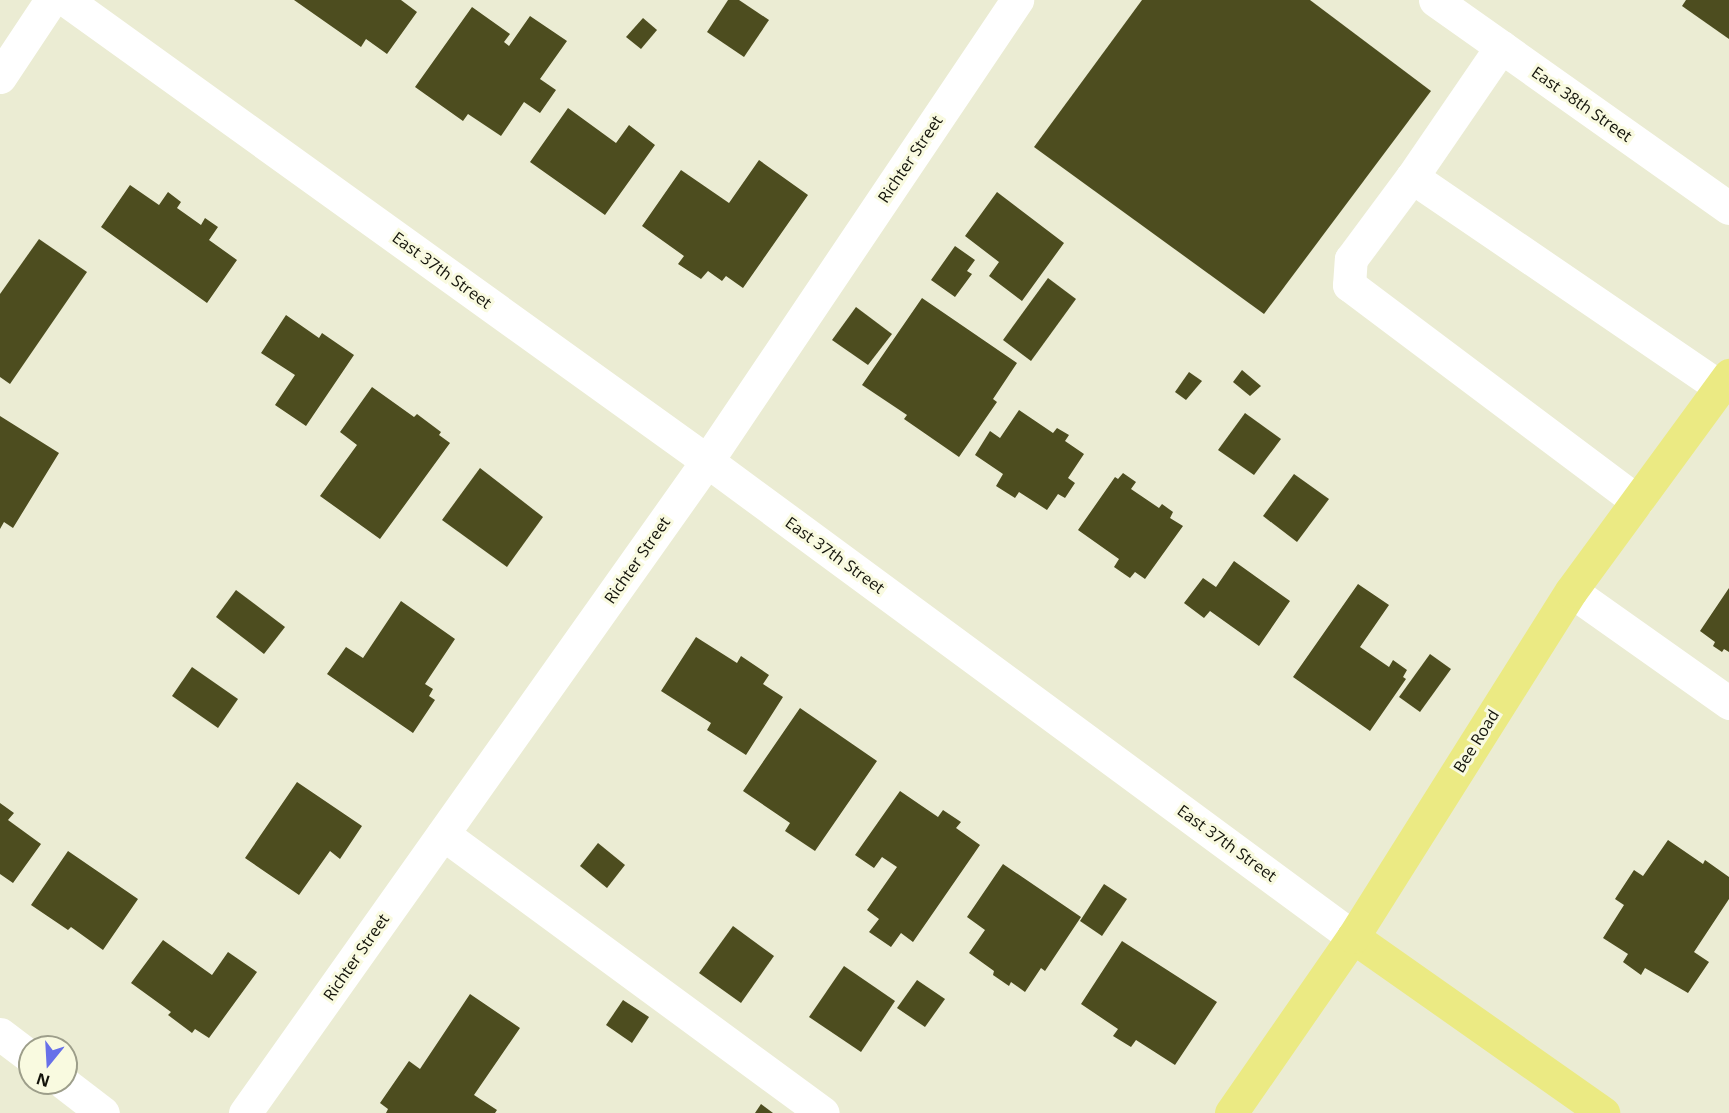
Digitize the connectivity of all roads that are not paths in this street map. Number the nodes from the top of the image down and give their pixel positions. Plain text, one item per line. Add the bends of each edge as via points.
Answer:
1 (51, 0) edge
2 (66, 0) edge
3 (1017, 0) edge
4 (1435, 0) edge
5 (1501, 47) junction
6 (0, 77) edge
7 (1412, 177) junction
8 (1729, 208) edge
9 (1725, 381) edge
10 (707, 461) junction
11 (1637, 501) junction
12 (1571, 591) junction
13 (1729, 703) edge
14 (443, 834) junction
15 (1353, 937) junction
16 (0, 1034) edge
17 (18, 1048) edge
18 (78, 1094) edge
19 (103, 1113) edge
20 (245, 1113) edge
21 (823, 1113) edge
22 (1232, 1113) edge
23 (1603, 1113) edge

1 - 6 street
2 - 10 street, East 37th Street
3 - 10 street, Richter Street
4 - 5 street, East 38th Street
5 - 7 street
5 - 8 street, East 38th Street
7 - 9 street
7 - 11 street via 1351,259 1349,285
9 - 11 main road, Bee Road
10 - 14 street, Richter Street
10 - 15 street, East 37th Street
11 - 12 main road, Bee Road
12 - 13 street
12 - 15 main road, Bee Road
14 - 20 street, Richter Street
14 - 21 street
15 - 22 main road, Bee Road
15 - 23 main road, East 37th Street
16 - 17 street
18 - 19 street

